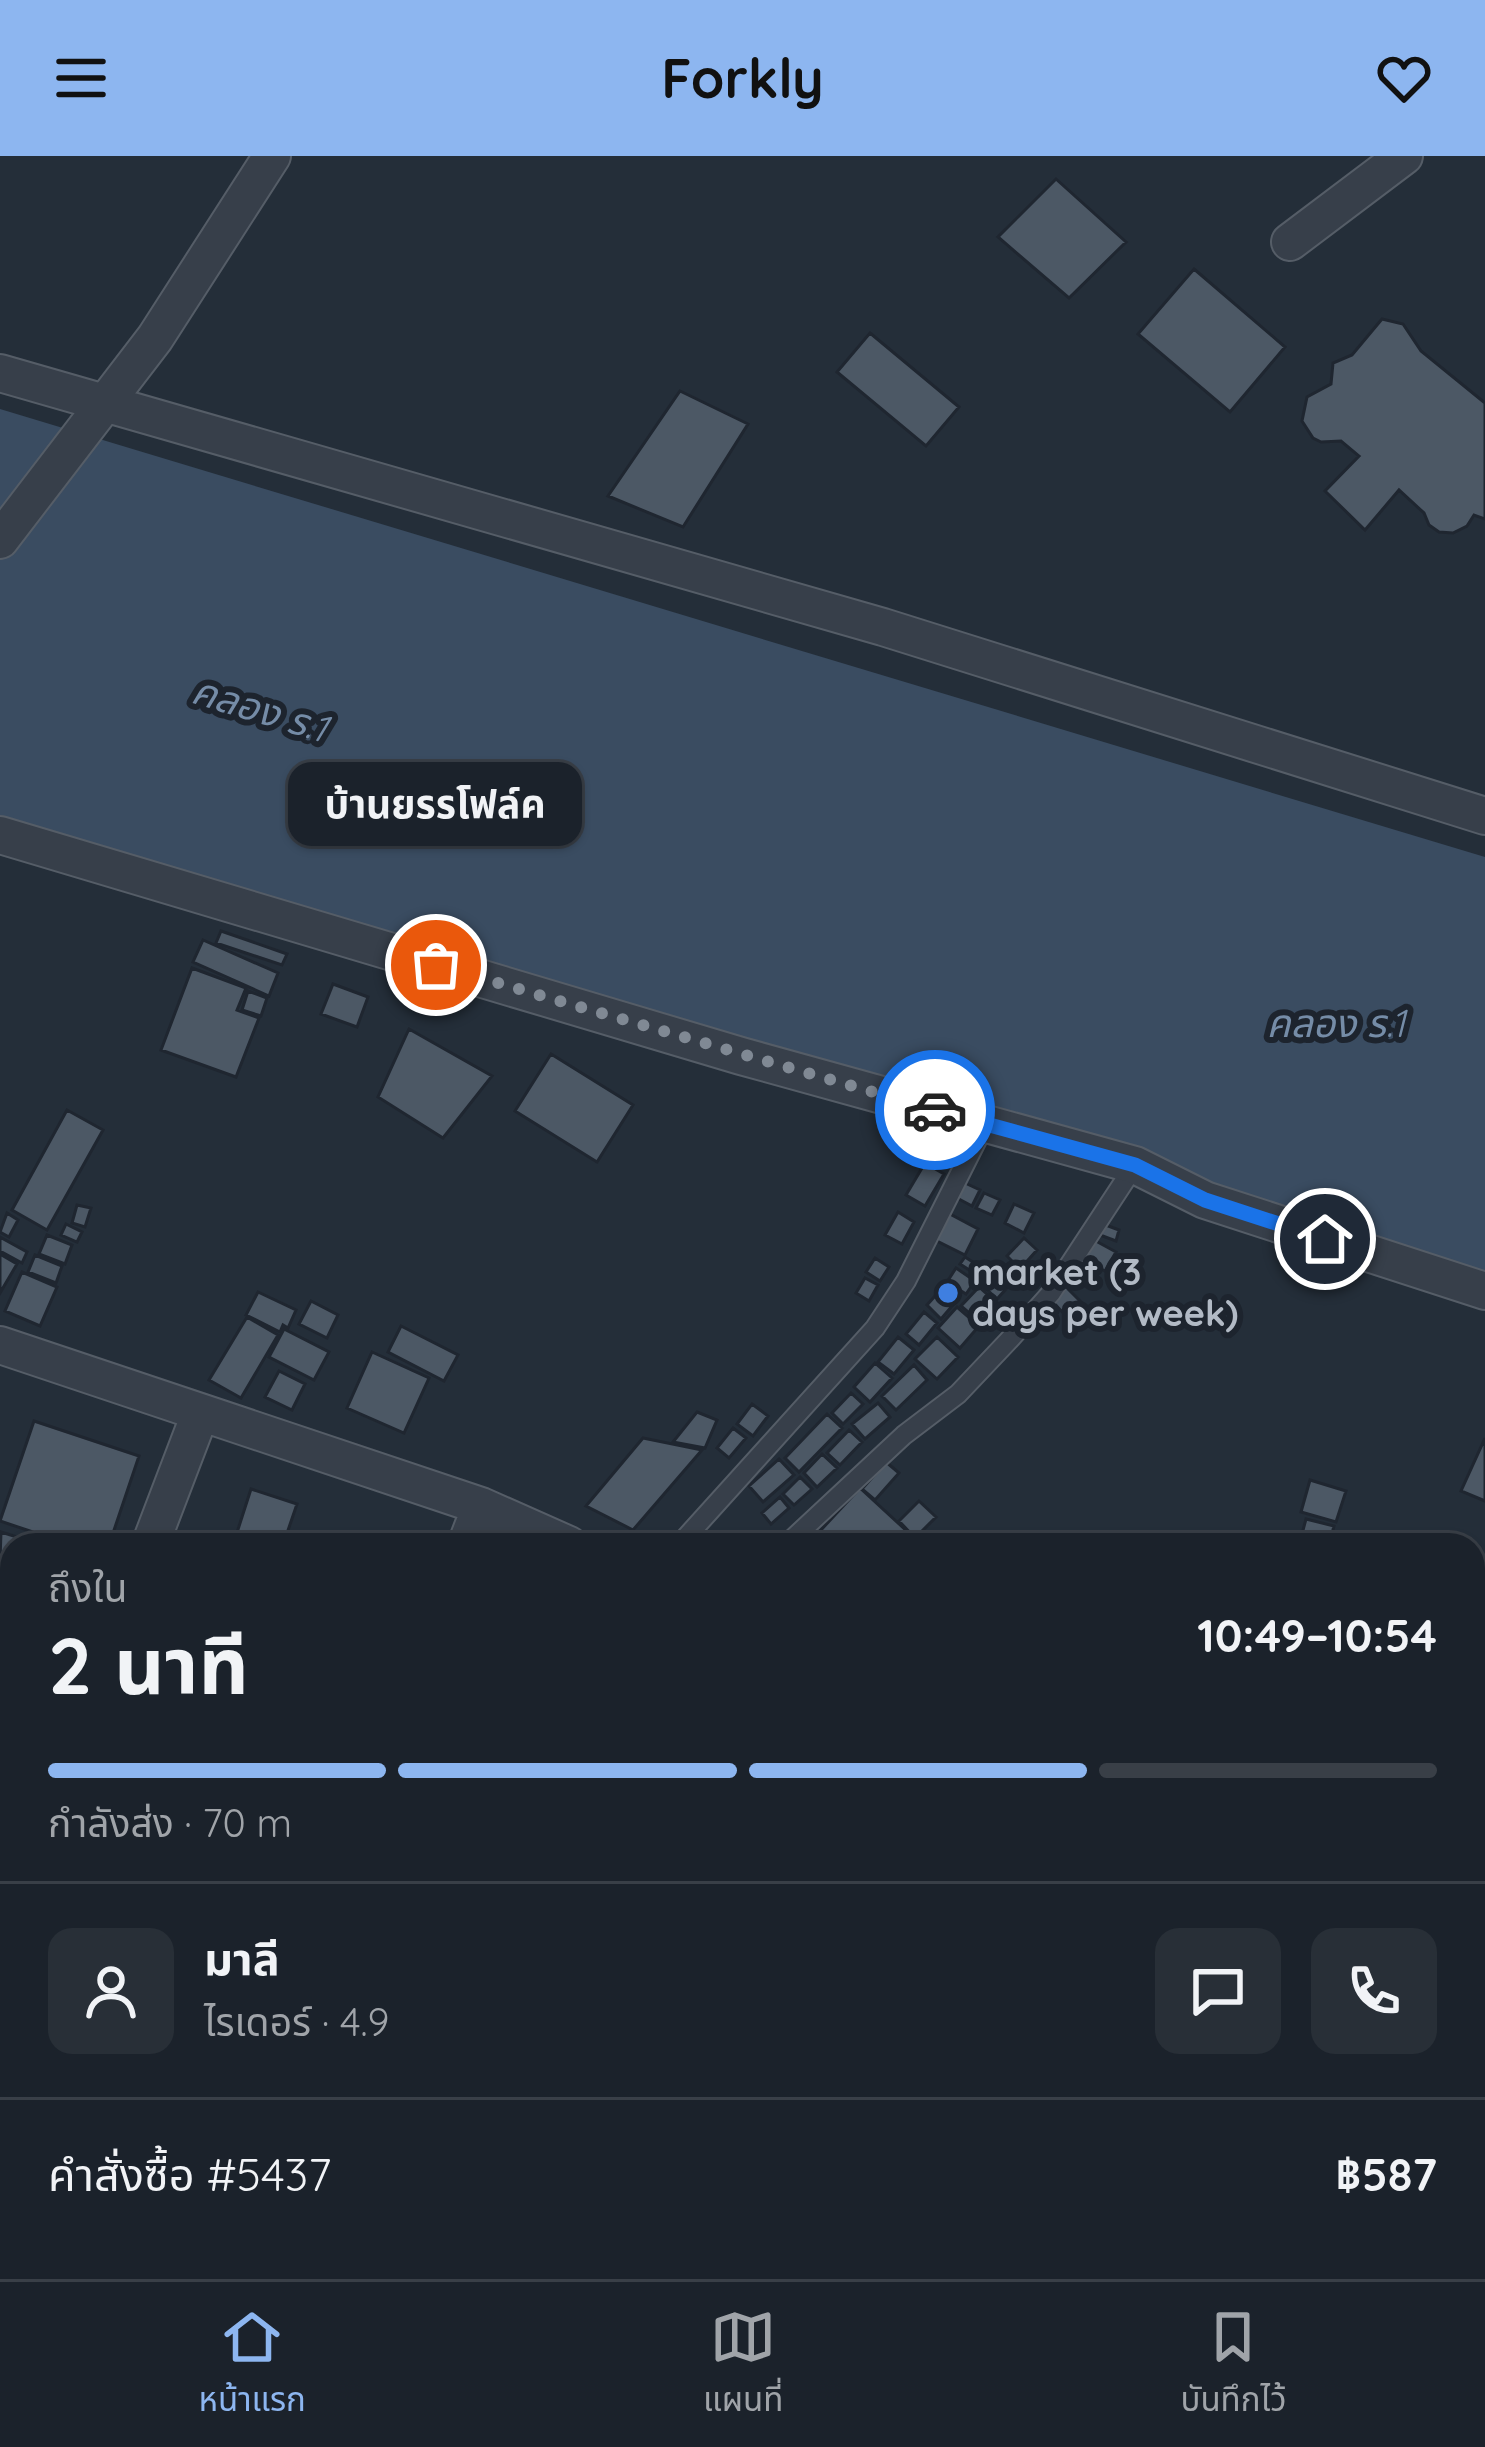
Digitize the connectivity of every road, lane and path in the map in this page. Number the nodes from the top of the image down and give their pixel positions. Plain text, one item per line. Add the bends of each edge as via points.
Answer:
1 (272, 156) edge
2 (1404, 156) edge
3 (1290, 242) dead end
4 (0, 374) edge
5 (105, 404) junction
6 (0, 540) edge
7 (1485, 816) edge
8 (0, 836) edge
9 (985, 1124) junction
10 (1135, 1165) junction
11 (1485, 1291) edge
12 (0, 1346) edge
13 (200, 1414) junction
14 (481, 1507) junction
15 (155, 1533) edge
16 (471, 1533) edge
17 (541, 1533) edge
18 (690, 1533) edge
19 (799, 1533) edge

1 - 5 street
2 - 3 street
4 - 5 street
5 - 6 street
5 - 7 street via 883,627
8 - 9 street
9 - 10 street
9 - 18 lane via 875,1328
10 - 11 street via 1205,1200
10 - 19 lane via 1051,1293 1011,1338
12 - 13 street
13 - 14 street
13 - 15 street
14 - 16 street
14 - 17 street

